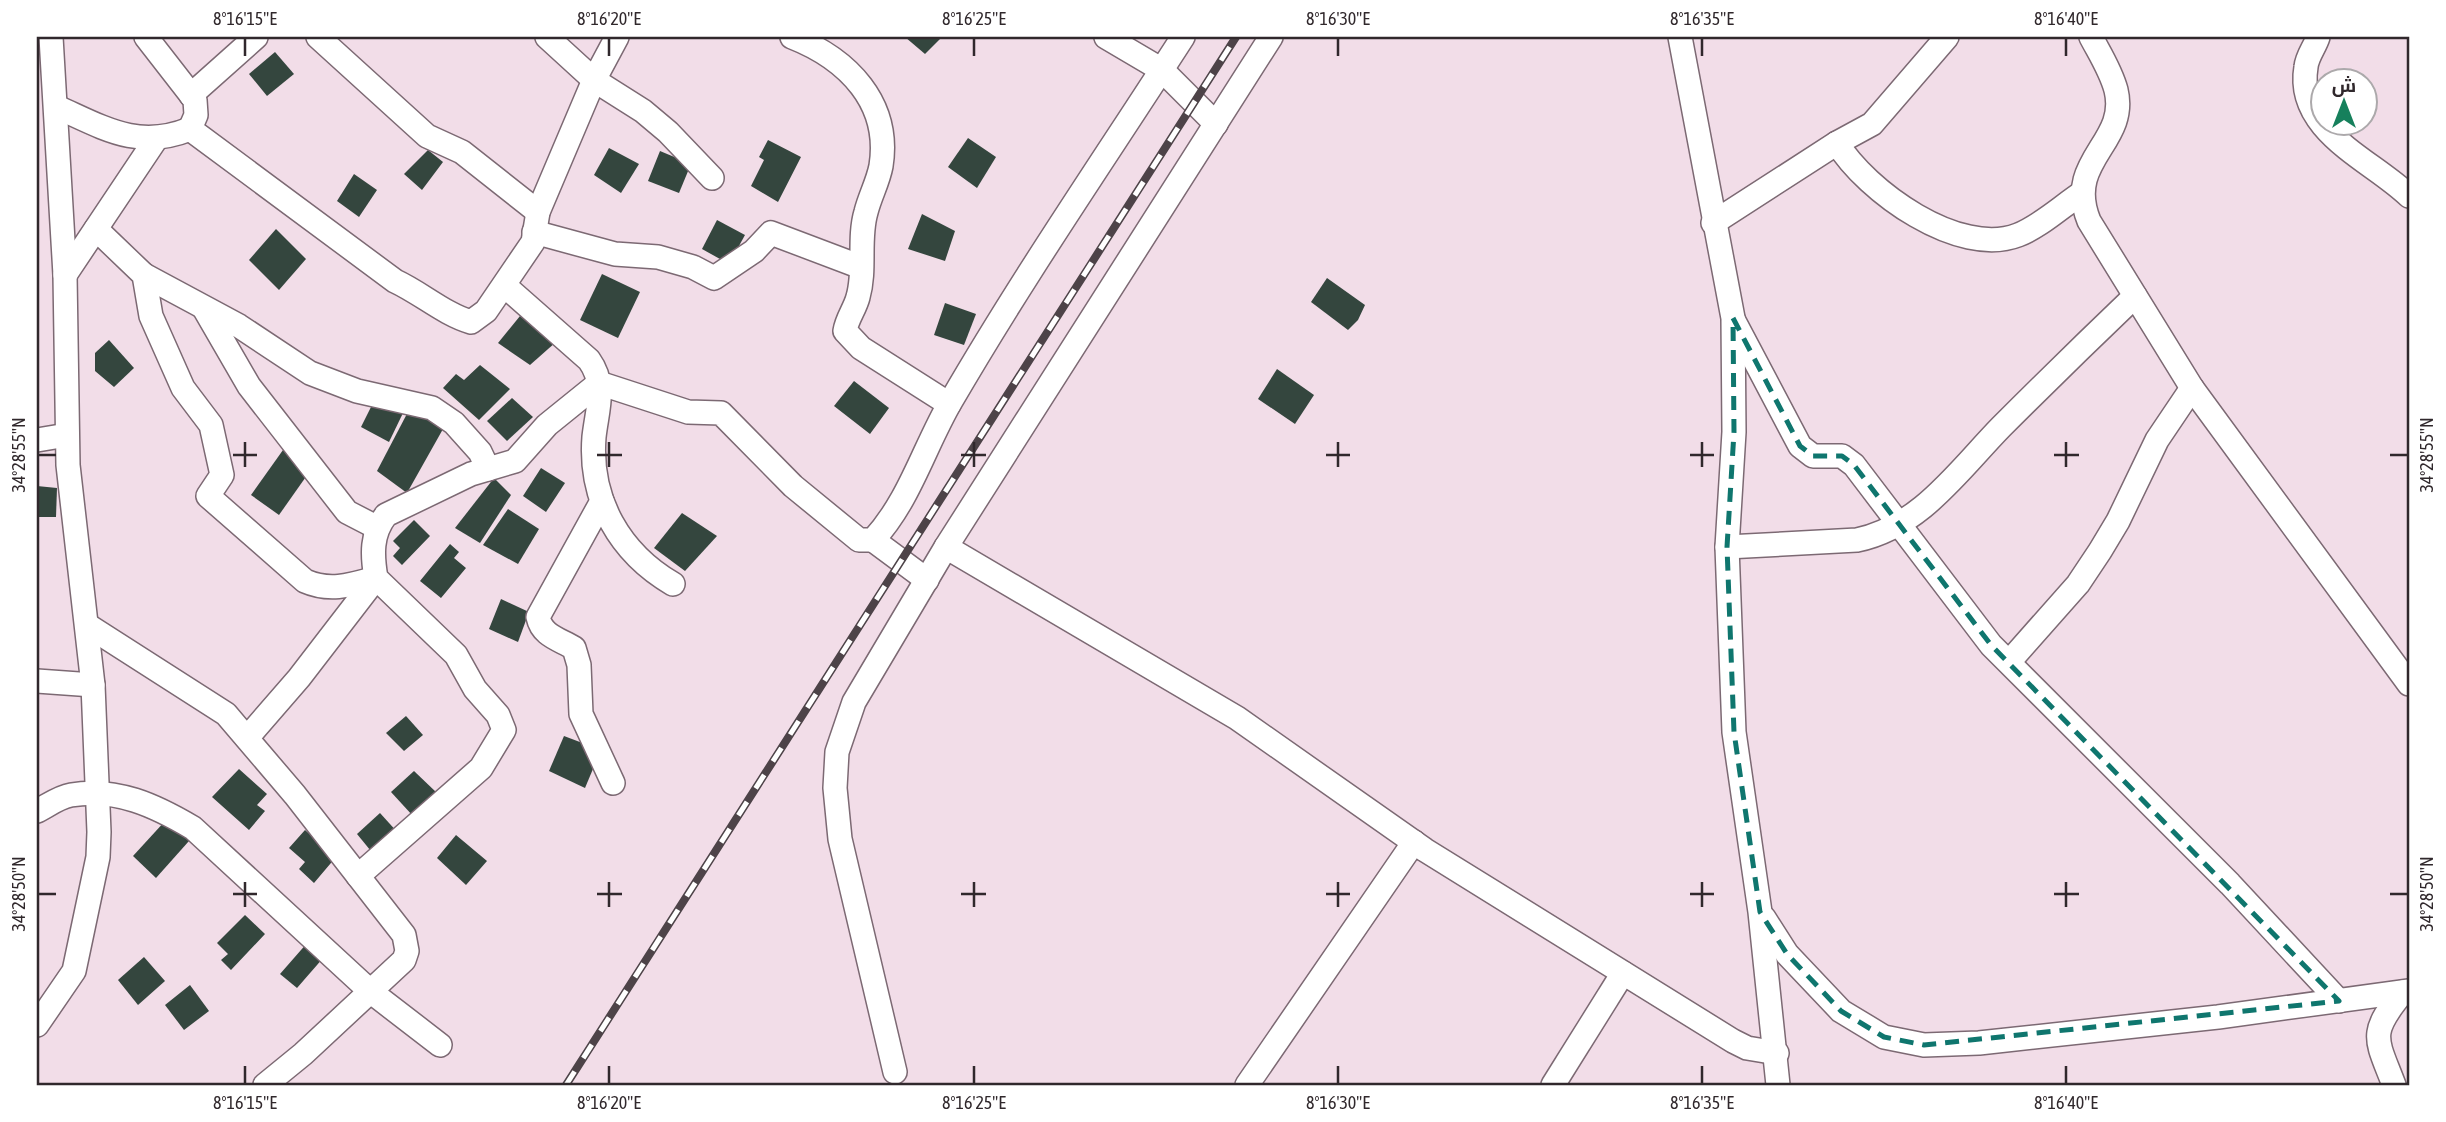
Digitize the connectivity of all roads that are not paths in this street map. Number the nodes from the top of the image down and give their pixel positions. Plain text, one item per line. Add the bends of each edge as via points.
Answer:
1 (51, 37) edge
2 (146, 37) edge
3 (256, 37) edge
4 (318, 37) edge
5 (547, 37) edge
6 (617, 37) edge
7 (792, 37) edge
8 (1106, 37) edge
9 (1183, 37) edge
10 (1271, 37) edge
11 (1679, 37) edge
12 (1947, 37) edge
13 (2091, 37) edge
14 (2318, 37) edge
15 (1162, 69) junction
16 (594, 80) junction
17 (191, 95) junction
18 (57, 107) junction
19 (1216, 124) junction
20 (190, 129) junction
21 (156, 139) junction
22 (1836, 143) junction
23 (712, 178) dead end
24 (2082, 193) junction
25 (2409, 196) edge
26 (536, 222) junction
27 (1713, 223) junction
28 (96, 229) junction
29 (861, 267) junction
30 (65, 275) junction
31 (144, 275) junction
32 (505, 286) junction
33 (2135, 296) junction
34 (205, 310) junction
35 (1733, 318) junction
36 (599, 383) junction
37 (2192, 388) junction
38 (949, 404) junction
39 (67, 435) junction
40 (37, 440) edge
41 (488, 469) junction
42 (602, 501) junction
43 (1898, 523) junction
44 (376, 527) junction
45 (873, 540) junction
46 (946, 547) junction
47 (1727, 547) junction
48 (376, 578) junction
49 (927, 580) junction
50 (673, 584) dead end
51 (87, 625) junction
52 (2008, 662) junction
53 (2407, 673) edge
54 (37, 681) edge
55 (93, 685) junction
56 (247, 738) junction
57 (613, 783) dead end
58 (97, 793) junction
59 (37, 811) edge
60 (1414, 842) junction
61 (358, 876) junction
62 (1760, 912) junction
63 (1623, 974) junction
64 (370, 991) junction
65 (2406, 992) edge
66 (2339, 1001) junction
67 (37, 1025) edge
68 (440, 1045) dead end
69 (1777, 1053) junction
70 (895, 1072) dead end
71 (265, 1085) edge
72 (1247, 1085) edge
73 (1553, 1085) edge
74 (1779, 1085) edge
75 (2393, 1085) edge

1 - 18 street
2 - 17 street
3 - 17 street
4 - 26 street via 427,136 462,152
5 - 16 street
6 - 16 street
7 - 29 street via 824,54 862,85 878,114 881,169 862,230
8 - 15 street
9 - 15 street
10 - 19 street
11 - 27 street
12 - 22 street via 1872,124
13 - 24 street via 2117,92 2117,116 2089,167
14 - 25 street via 2305,72 2306,89 2318,118 2328,132
15 - 19 street
15 - 38 street
16 - 23 street via 660,125
16 - 26 street
17 - 20 street via 196,116
18 - 21 street via 124,136
18 - 30 street
19 - 46 street
20 - 21 street
20 - 32 street via 395,281 458,318 471,322 480,318
21 - 28 street
22 - 24 street via 1868,181 1962,238 2018,235
22 - 27 street
24 - 33 street via 2089,221
26 - 29 street via 615,254 658,257 714,278 754,251 771,233
26 - 32 street via 533,243
27 - 35 street
28 - 30 street
28 - 31 street
29 - 38 street via 858,298 846,324 848,338
30 - 39 street
31 - 34 street
31 - 48 street via 152,316 183,387 216,439 222,475 208,496 305,581 320,588
32 - 36 street via 589,360
33 - 37 street
33 - 43 street via 1941,492
34 - 41 street via 266,342 310,373 357,391 432,408 454,423 480,452
34 - 44 street via 248,386 347,512
35 - 43 street via 1800,446 1813,456 1842,456
35 - 47 street via 1734,432
36 - 41 street via 548,425 516,461
36 - 42 street via 593,453
36 - 45 street via 688,412 721,412 793,486 859,540
37 - 52 street via 2157,440 2118,521 2085,573
37 - 53 street
38 - 45 street via 905,495
39 - 40 street
39 - 51 street via 72,522
41 - 44 street via 410,502 386,515
42 - 50 street via 638,561
42 - 57 street via 538,617 540,627 550,636 574,649 581,714
43 - 47 street via 1857,540
43 - 52 street
44 - 48 street
45 - 49 street
46 - 49 street
46 - 60 street via 1226,712
47 - 62 street via 1734,732
48 - 56 street
48 - 61 street via 456,656 504,730 481,768
49 - 70 street via 854,702 837,752 840,839
51 - 55 street
51 - 56 street via 226,714
52 - 66 street via 2230,884
54 - 55 street
55 - 58 street
56 - 61 street
58 - 59 street via 68,795
58 - 64 street via 143,802 193,828
58 - 67 street via 98,857 74,971
60 - 63 street
60 - 72 street
61 - 64 street via 404,935 407,951 404,960
62 - 66 street via 1787,954 1841,1011 1884,1037 1924,1045 1979,1044
62 - 69 street
63 - 69 street via 1733,1041
63 - 73 street
64 - 68 street
64 - 71 street
65 - 66 street
65 - 75 street via 2379,1026 2378,1048
69 - 74 street

